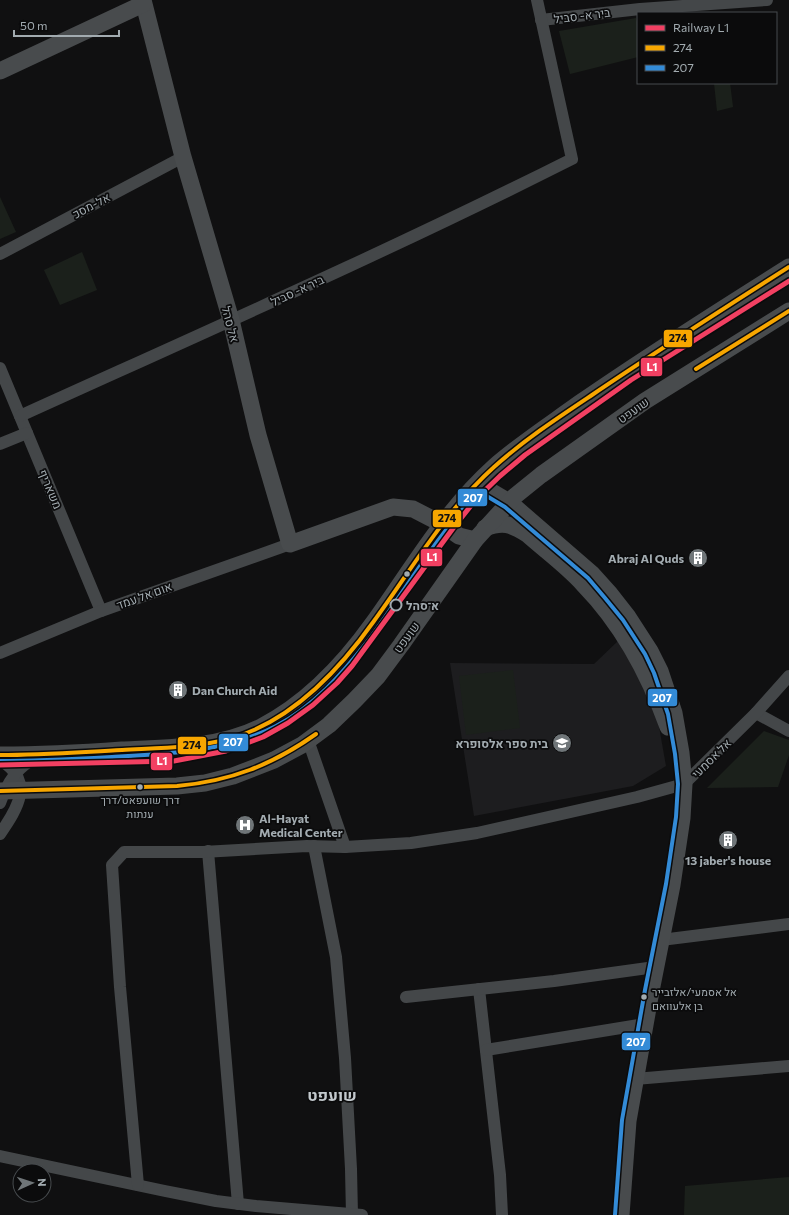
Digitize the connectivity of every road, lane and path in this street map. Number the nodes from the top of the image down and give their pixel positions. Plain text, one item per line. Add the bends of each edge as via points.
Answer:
1 (537, 0) edge
2 (767, 0) edge
3 (146, 1) edge
4 (541, 20) junction
5 (0, 71) edge
6 (183, 157) junction
7 (0, 254) edge
8 (789, 267) edge
9 (789, 311) edge
10 (231, 320) junction
11 (0, 368) edge
12 (20, 416) junction
13 (27, 433) junction
14 (0, 444) edge
15 (532, 482) junction
16 (474, 488) junction
17 (509, 502) junction
18 (442, 524) junction
19 (537, 526) junction
20 (480, 534) junction
21 (290, 544) junction
22 (101, 610) junction
23 (0, 653) edge
24 (789, 676) edge
25 (756, 713) junction
26 (789, 731) edge
27 (308, 740) junction
28 (0, 755) edge
29 (43, 755) junction
30 (0, 760) edge
31 (16, 774) junction
32 (684, 784) junction
33 (22, 791) junction
34 (2, 795) edge
35 (0, 834) edge
36 (314, 846) junction
37 (345, 847) junction
38 (208, 851) junction
39 (789, 924) edge
40 (661, 940) junction
41 (655, 967) junction
42 (479, 989) junction
43 (406, 997) dead end
44 (645, 1024) junction
45 (486, 1050) junction
46 (789, 1066) edge
47 (635, 1079) junction
48 (0, 1156) edge
49 (138, 1185) junction
50 (238, 1204) junction
51 (356, 1215) edge
52 (502, 1215) edge
53 (621, 1215) edge

1 - 4 street
2 - 4 street, ביר א- סביל via 640,9
3 - 5 street
3 - 6 street, אל סהל
4 - 10 street, ביר א- סביל via 572,158 413,237
6 - 7 street, אל-מסכ
6 - 10 street, אל סהל
8 - 16 street via 619,376 519,447
9 - 15 street, שועפט via 645,401
10 - 12 street, ביר א- סביל
10 - 21 street, אל סהל via 258,434
11 - 12 street, משאריף
12 - 13 street, משאריף
13 - 14 street
13 - 22 street, משאריף
15 - 17 street, שועפט
15 - 19 street via 529,493 530,513
16 - 17 street via 487,489
16 - 18 street
17 - 19 street
17 - 20 street, שועפט
18 - 20 street via 459,536
18 - 21 street via 413,509 393,507
18 - 29 street via 351,653 307,698 283,715 259,728 224,740 170,748
19 - 32 street via 592,574 628,617 650,651 663,678 674,713
20 - 27 street, שועפט via 378,676 329,725
20 - 32 street via 494,525 508,524 527,534 583,583 618,624 638,657 668,725
21 - 22 street, אום אל עמד
22 - 23 street, אום אל עמד
24 - 25 street, אל אסמעי
25 - 26 street
25 - 32 street, אל אסמעי
27 - 33 street, שועפט via 274,760 233,776 205,783
27 - 37 street
28 - 29 street
29 - 31 street via 29,760
30 - 31 street
31 - 33 street
31 - 34 street
32 - 37 street via 477,833 411,843
32 - 40 street, אל אסמעי via 682,818
33 - 34 street, שועפט
33 - 35 street
36 - 37 street
36 - 38 street
36 - 51 street via 336,957 346,1058
38 - 49 street via 124,852 112,865
38 - 50 street
39 - 40 street
40 - 41 street, אל אסמעי
41 - 42 street
41 - 44 street, אל אסמעי
42 - 43 street
42 - 45 street
44 - 45 street
44 - 47 street, אל אסמעי
45 - 52 street
46 - 47 street
47 - 53 street, אל אסמעי via 628,1122
48 - 49 street
49 - 50 street
50 - 51 street

